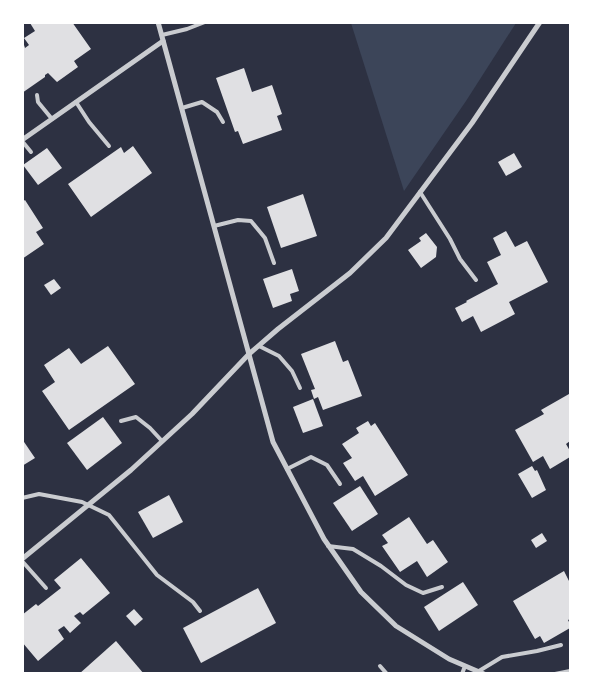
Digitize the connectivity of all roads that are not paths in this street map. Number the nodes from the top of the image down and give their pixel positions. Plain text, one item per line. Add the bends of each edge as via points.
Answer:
1 (158, 22) edge
2 (205, 22) edge
3 (540, 22) edge
4 (162, 34) junction
5 (164, 41) junction
6 (37, 95) dead end
7 (76, 102) junction
8 (182, 108) junction
9 (52, 119) junction
10 (223, 122) dead end
11 (22, 140) edge
12 (109, 146) dead end
13 (31, 152) dead end
14 (420, 192) junction
15 (214, 226) junction
16 (274, 264) dead end
17 (476, 280) dead end
18 (259, 346) junction
19 (249, 354) junction
20 (300, 388) dead end
21 (121, 421) dead end
22 (162, 441) junction
23 (287, 469) junction
24 (340, 484) dead end
25 (22, 498) edge
26 (89, 504) junction
27 (328, 546) junction
28 (22, 560) edge
29 (442, 586) dead end
30 (46, 588) dead end
31 (200, 610) dead end
32 (561, 645) dead end
33 (380, 666) dead end
34 (465, 666) junction
35 (570, 671) edge
36 (482, 672) edge
37 (387, 674) edge
38 (462, 674) edge
39 (555, 674) edge

1 - 4 street
2 - 4 lane
3 - 14 street via 472,123
4 - 5 street
5 - 7 street
5 - 8 street
6 - 9 lane via 38,102
7 - 9 street
7 - 12 lane
8 - 10 lane via 202,102 217,112
8 - 15 street
9 - 11 street
11 - 13 lane
14 - 17 lane
14 - 18 street via 386,238 350,274
15 - 16 lane via 238,220 251,221 265,238
15 - 19 street
18 - 19 street
18 - 20 lane via 279,356 292,371
19 - 22 street
19 - 23 street via 273,442
21 - 22 lane via 136,418
22 - 26 street
23 - 24 lane via 311,457 327,465
23 - 27 street
25 - 26 lane via 39,494
26 - 28 street
26 - 31 lane via 109,515 157,575
27 - 29 lane via 353,549 423,594
27 - 34 street via 361,592 396,626
28 - 30 lane
32 - 36 lane via 502,657
33 - 37 lane
34 - 36 street
34 - 38 lane
35 - 39 lane

